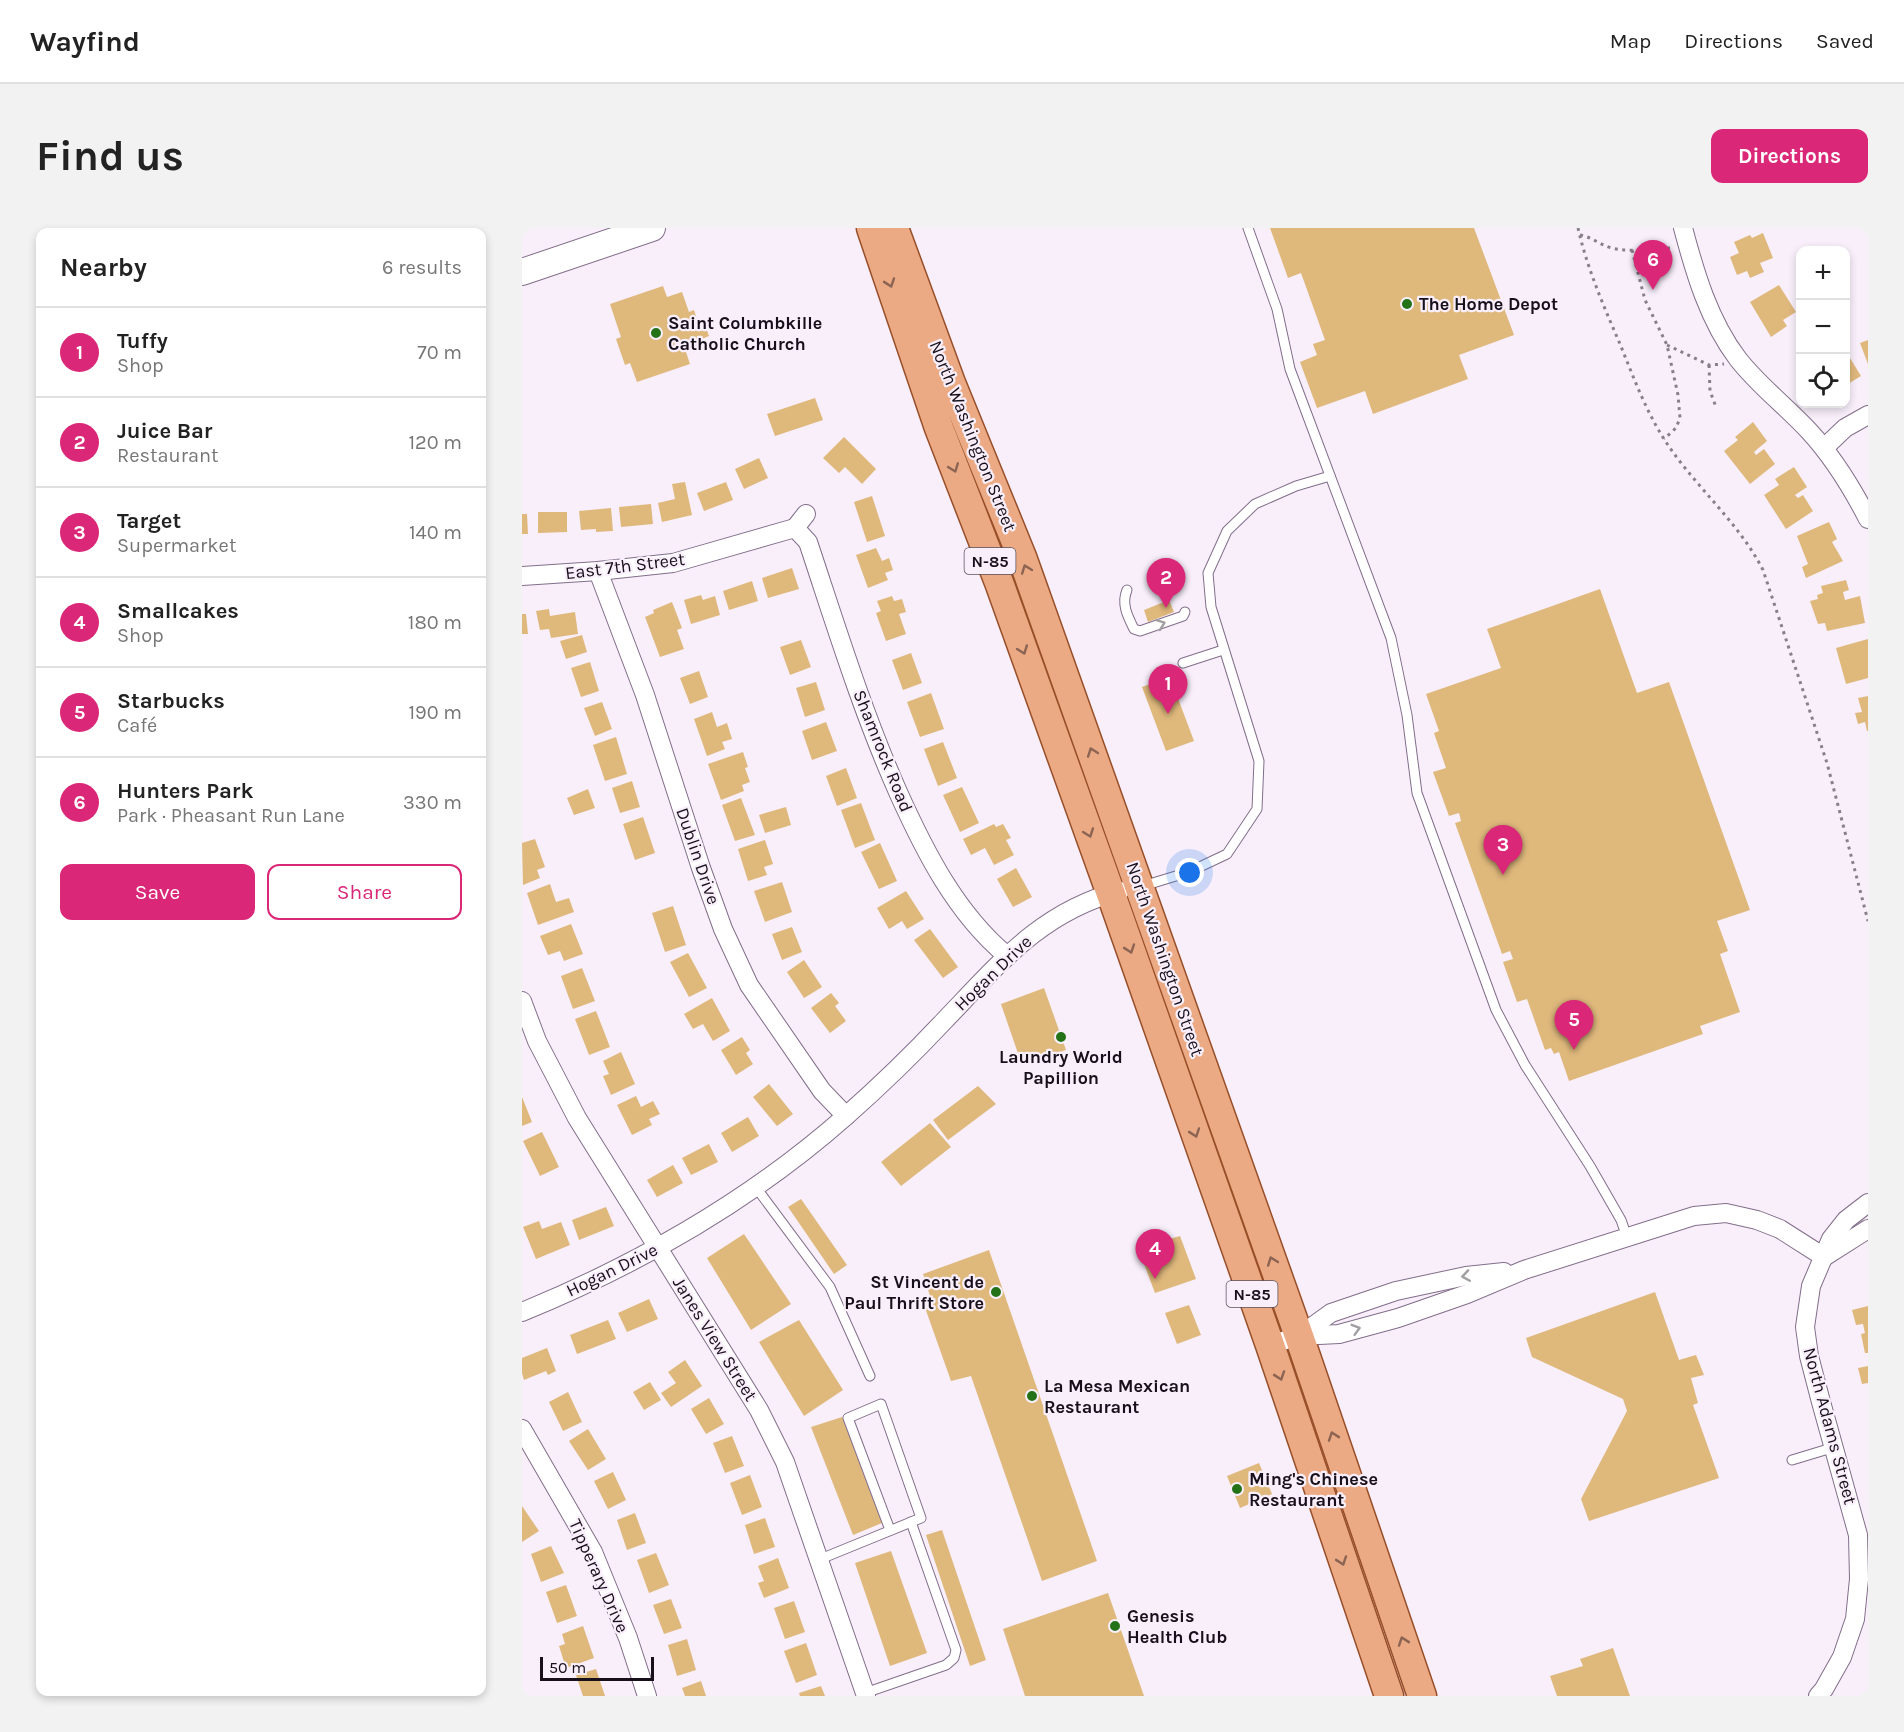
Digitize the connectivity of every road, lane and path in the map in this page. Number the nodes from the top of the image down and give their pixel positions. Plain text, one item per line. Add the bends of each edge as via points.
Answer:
1 (652, 228) edge
2 (871, 228) edge
3 (894, 228) edge
4 (1248, 228) edge
5 (1578, 228) edge
6 (1683, 228) edge
7 (611, 235) edge
8 (1580, 235) junction
9 (1670, 248) dead end
10 (1632, 250) junction
11 (522, 272) edge
12 (1668, 345) junction
13 (1727, 363) dead end
14 (1709, 365) junction
15 (1716, 407) dead end
16 (1868, 415) edge
17 (1664, 440) junction
18 (1824, 448) junction
19 (1330, 476) junction
20 (1868, 519) edge
21 (800, 521) joint
22 (598, 571) junction
23 (522, 576) edge
24 (1127, 591) dead end
25 (1185, 612) dead end
26 (1223, 650) junction
27 (1183, 663) dead end
28 (1140, 886) junction
29 (1111, 894) junction
30 (1868, 921) edge
31 (1006, 955) junction
32 (522, 1001) edge
33 (846, 1116) junction
34 (755, 1186) junction
35 (1868, 1203) edge
36 (1868, 1229) edge
37 (1627, 1237) junction
38 (658, 1248) junction
39 (1824, 1257) junction
40 (1524, 1270) junction
41 (522, 1312) edge
42 (1299, 1336) junction
43 (1270, 1345) junction
44 (870, 1376) dead end
45 (522, 1429) edge
46 (1835, 1447) junction
47 (1792, 1460) dead end
48 (911, 1522) junction
49 (890, 1530) junction
50 (818, 1560) junction
51 (866, 1695) edge
52 (647, 1696) edge
53 (1389, 1696) edge
54 (1422, 1696) edge
55 (1818, 1696) edge

1 - 7 main road
2 -> 29 main road, North Washington Street / N-85 via 939,429 1000,585
28 -> 3 main road, North Washington Street / N-85 via 1022,557 951,383
4 - 19 lane via 1277,309 1290,369
5 - 8 path
6 - 18 street via 1696,277 1738,358
7 - 11 main road
8 - 10 path via 1612,248
8 - 17 path via 1613,327
9 - 10 path
10 - 12 path via 1645,300
12 - 14 path
12 - 17 path via 1680,418
13 - 14 path
14 - 15 path via 1710,391
16 - 18 street via 1845,428
17 - 30 path via 1752,548 1763,570 1827,763
18 - 20 street
19 - 26 lane, Hogan Drive via 1255,504 1227,531 1208,573 1211,607
19 - 37 lane via 1391,638 1407,715 1417,793 1496,1010 1525,1065 1590,1166
21 - 22 street, East 7th Street via 673,564
21 - 31 street, Shamrock Road via 860,698 915,830 939,874 974,924
22 - 23 street, East 7th Street
22 - 33 street, Dublin Drive via 645,695 701,868 749,985 822,1091
24 -> 25 lane via 1124,598 1134,629 1140,631 1184,616
26 - 27 lane
26 - 28 lane, Hogan Drive via 1259,761 1257,809 1227,854 1189,872
28 - 29 street, Hogan Drive
42 -> 28 main road, North Washington Street / N-85
29 - 31 street, Hogan Drive via 1073,909
29 -> 43 main road, North Washington Street / N-85
31 - 33 street, Hogan Drive via 916,1050
32 - 38 street, Janes View Street via 537,1041 576,1118
33 - 34 street, Hogan Drive
34 - 38 street, Hogan Drive
34 - 44 lane via 830,1287
35 - 39 street, North Adams Street via 1846,1220 1831,1239
36 - 39 street
37 - 39 street via 1694,1216 1726,1213 1780,1229
37 - 40 street
38 - 41 street, Hogan Drive via 572,1292
38 - 50 street, Janes View Street via 759,1410 785,1462
39 - 46 street, North Adams Street via 1811,1286 1805,1327 1816,1384
42 -> 40 street via 1339,1334 1398,1318
40 -> 42 street via 1466,1276 1396,1290 1330,1313
42 - 43 street
54 -> 42 main road, North Washington Street / N-85
43 -> 53 main road, North Washington Street / N-85
45 - 52 street, Tipperary Drive via 592,1552
46 - 47 lane
46 - 55 street, North Adams Street via 1858,1535 1859,1579 1855,1619 1845,1648
48 - 49 lane
48 - 49 lane via 921,1518 881,1404 848,1418
48 - 51 lane via 956,1650 954,1658 946,1665
49 - 50 lane
50 - 51 street, Janes View Street

